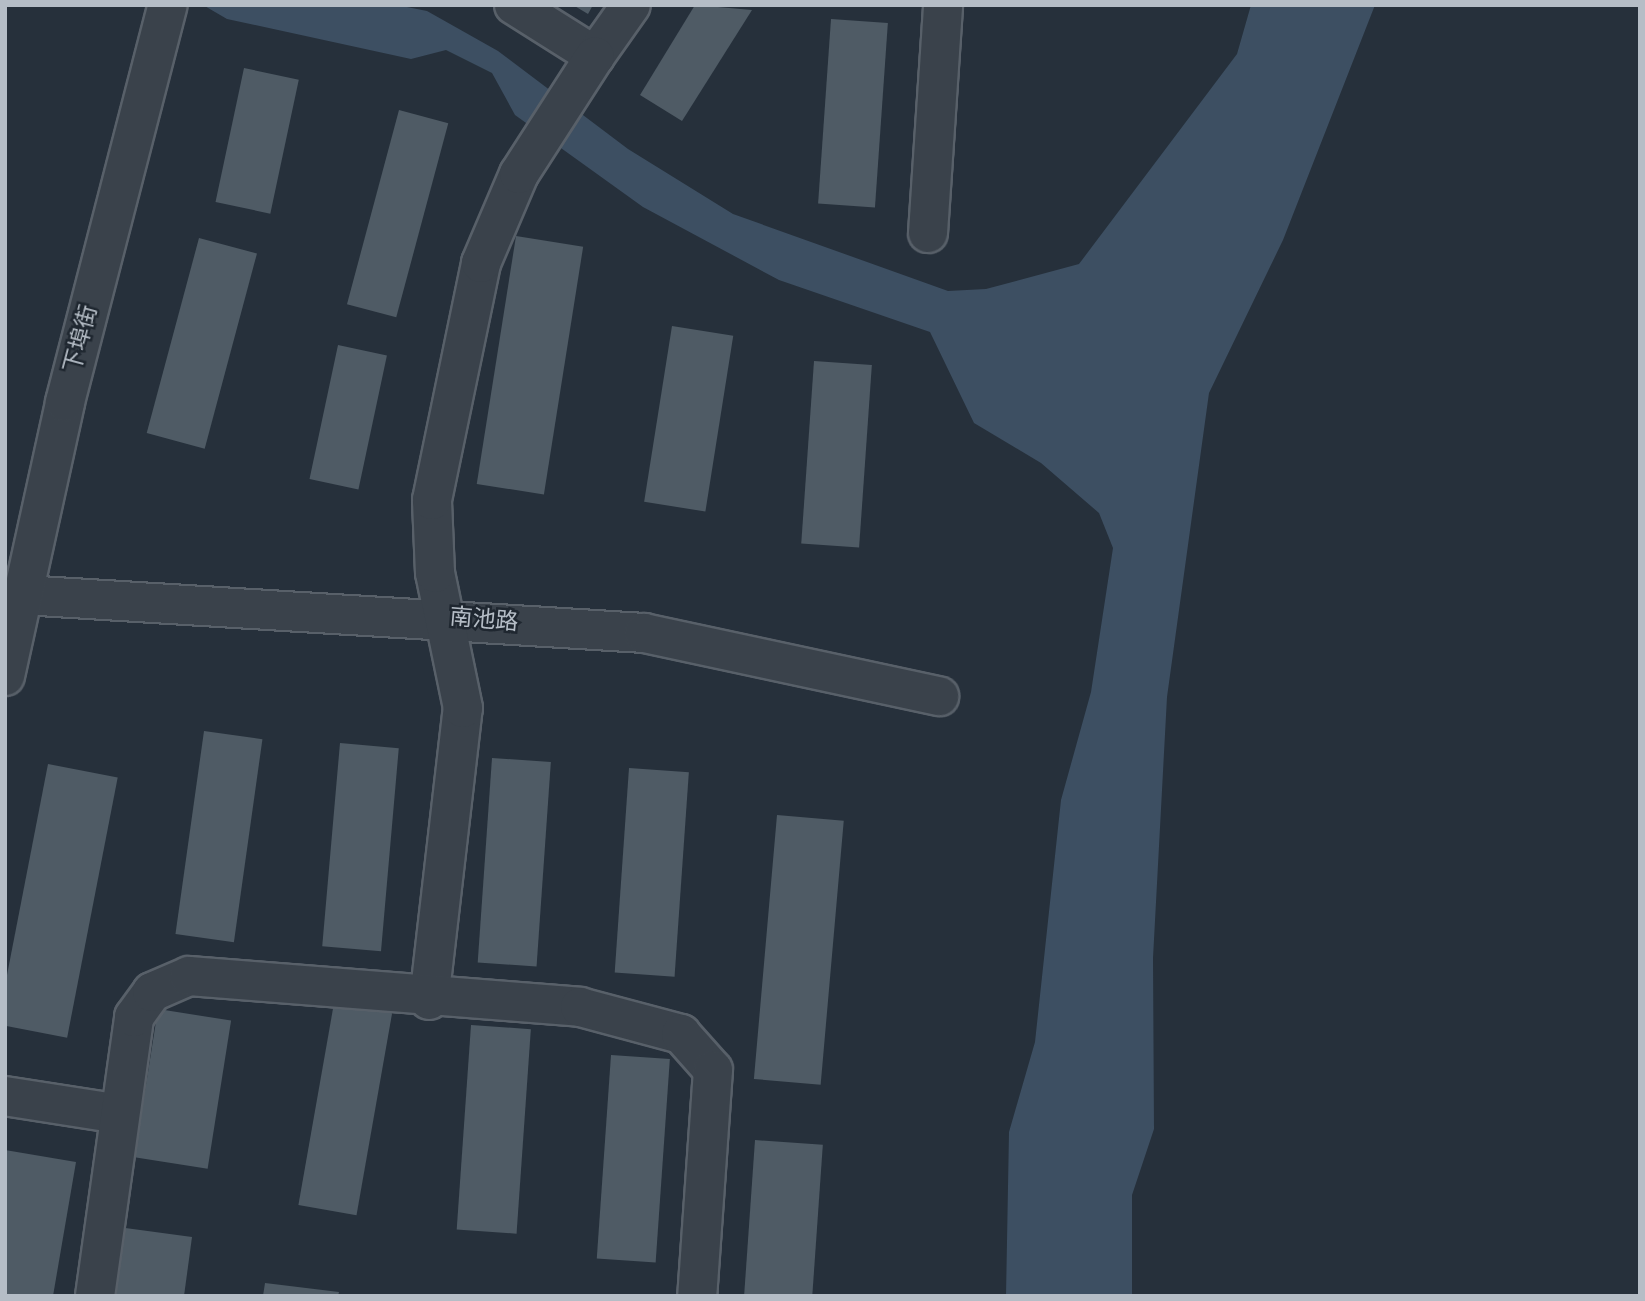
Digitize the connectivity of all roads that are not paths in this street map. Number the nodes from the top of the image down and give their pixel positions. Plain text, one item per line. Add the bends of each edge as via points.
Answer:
1 (168, 5) edge
2 (514, 5) edge
3 (631, 5) edge
4 (943, 5) edge
5 (595, 56) junction
6 (928, 233) dead end
7 (23, 595) junction
8 (445, 616) junction
9 (5, 676) edge
10 (939, 696) dead end
11 (429, 1000) junction
12 (5, 1097) edge
13 (120, 1114) junction
14 (94, 1296) edge
15 (697, 1296) edge

1 - 7 street, 下埠街 via 65,402
2 - 5 street
3 - 5 street
4 - 6 street
5 - 8 street via 534,150 481,263 455,370 432,500
7 - 8 street, 南池路
7 - 9 street, 下埠街
8 - 10 street, 南池路 via 644,633
8 - 11 street via 463,708
11 - 13 street via 324,982 189,976 152,992 134,1017
11 - 15 street via 580,1007 681,1034 713,1070
12 - 13 street
13 - 14 street

